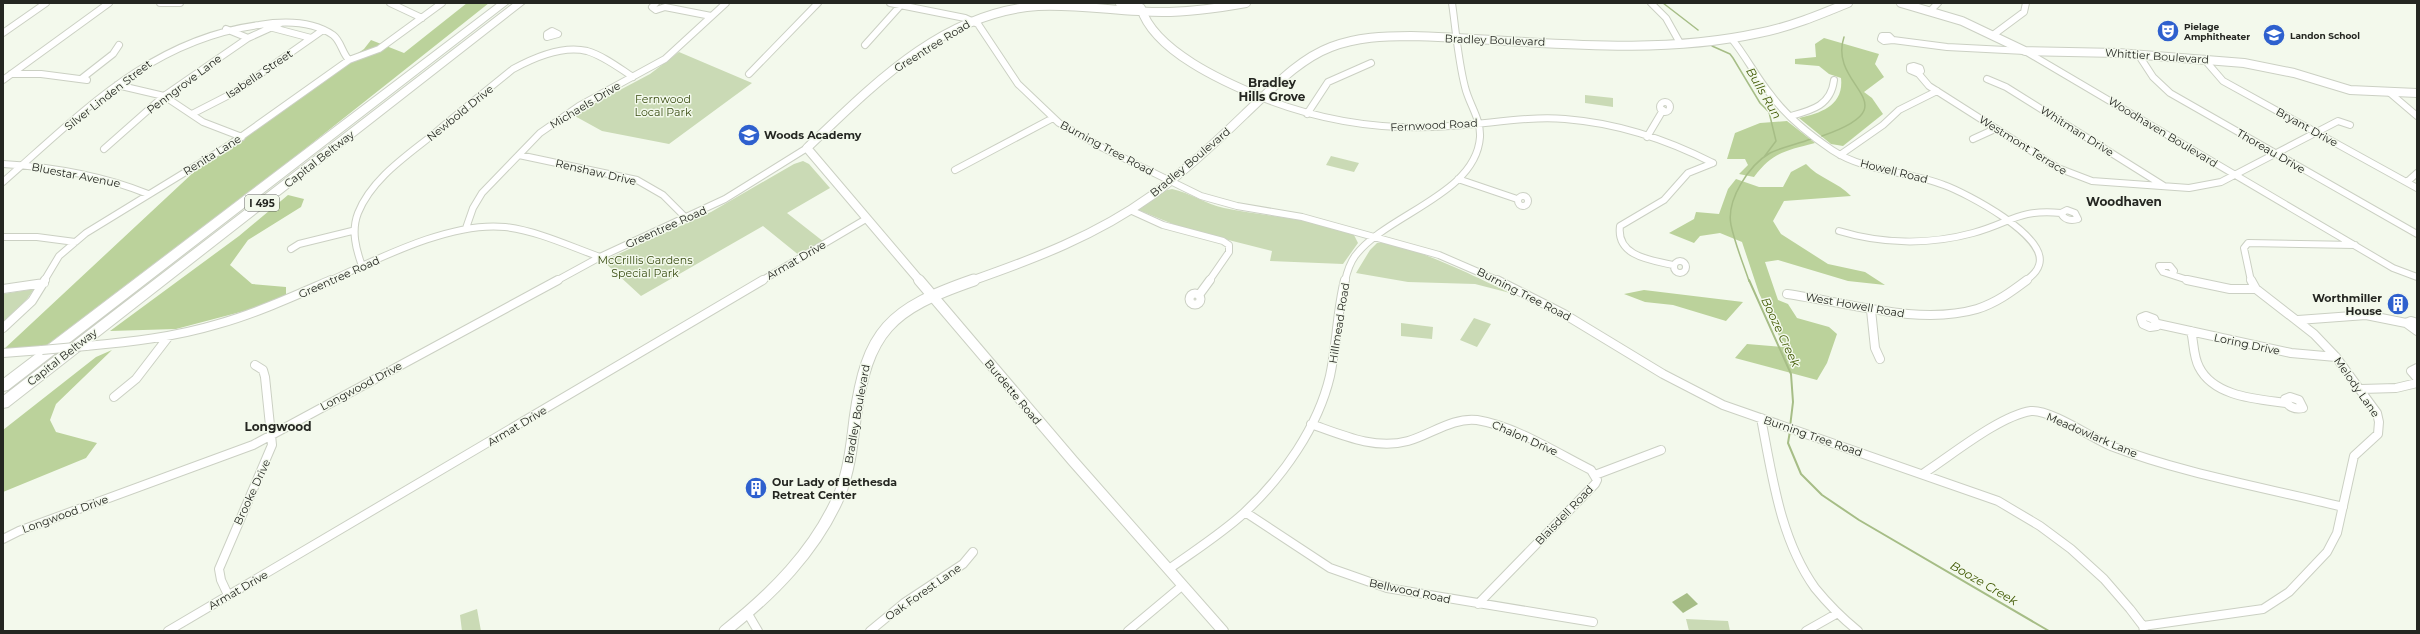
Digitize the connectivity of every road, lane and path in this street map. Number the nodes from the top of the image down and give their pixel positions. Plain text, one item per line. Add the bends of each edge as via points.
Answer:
1 (46, 3) edge
2 (109, 3) edge
3 (160, 3) edge
4 (180, 3) edge
5 (390, 3) edge
6 (442, 3) edge
7 (504, 3) edge
8 (520, 3) edge
9 (656, 3) edge
10 (726, 3) edge
11 (818, 3) edge
12 (890, 3) edge
13 (1098, 3) edge
14 (1120, 3) edge
15 (1133, 3) edge
16 (1245, 3) edge
17 (1452, 3) edge
18 (1651, 3) edge
19 (1848, 3) edge
20 (1901, 3) edge
21 (1938, 3) edge
22 (2026, 3) edge
23 (665, 5) edge
24 (900, 6) junction
25 (1088, 7) junction
26 (1145, 9) junction
27 (1930, 10) junction
28 (711, 16) junction
29 (422, 18) junction
30 (972, 21) junction
31 (281, 23) junction
32 (273, 28) junction
33 (226, 29) junction
34 (323, 30) junction
35 (3, 33) edge
36 (1993, 35) junction
37 (552, 37) dead end
38 (248, 38) junction
39 (311, 38) junction
40 (1457, 38) junction
41 (1731, 38) junction
42 (1893, 40) dead end
43 (1680, 43) junction
44 (119, 45) dead end
45 (865, 45) dead end
46 (2025, 51) junction
47 (554, 52) junction
48 (2138, 54) junction
49 (2204, 59) junction
50 (350, 60) junction
51 (1371, 64) dead end
52 (1918, 73) dead end
53 (11, 74) junction
54 (749, 74) dead end
55 (3, 75) edge
56 (633, 77) junction
57 (3, 80) edge
58 (1834, 80) dead end
59 (1987, 80) dead end
60 (117, 85) junction
61 (1937, 91) junction
62 (2390, 93) junction
63 (2417, 93) edge
64 (164, 96) junction
65 (1263, 98) junction
66 (1663, 110) dead end
67 (192, 114) junction
68 (1307, 114) junction
69 (1791, 116) junction
70 (2417, 116) edge
71 (1053, 118) junction
72 (1478, 123) junction
73 (2350, 125) dead end
74 (1996, 129) junction
75 (2316, 133) junction
76 (242, 137) junction
77 (1647, 138) junction
78 (1973, 139) dead end
79 (807, 148) junction
80 (104, 149) dead end
81 (2276, 154) junction
82 (519, 155) junction
83 (1840, 155) junction
84 (3, 164) edge
85 (23, 165) junction
86 (955, 170) dead end
87 (2417, 173) edge
88 (2235, 175) junction
89 (1458, 179) junction
90 (1170, 181) junction
91 (3, 182) edge
92 (2407, 182) junction
93 (2165, 186) junction
94 (2417, 188) edge
95 (148, 194) junction
96 (1517, 199) dead end
97 (1130, 210) junction
98 (2061, 213) dead end
99 (685, 218) junction
100 (866, 218) junction
101 (2006, 220) junction
102 (466, 228) junction
103 (352, 231) junction
104 (1839, 231) dead end
105 (2417, 234) edge
106 (1374, 235) junction
107 (3, 237) edge
108 (75, 242) junction
109 (2356, 246) junction
110 (291, 249) dead end
111 (600, 257) junction
112 (1672, 265) dead end
113 (362, 266) junction
114 (2172, 274) dead end
115 (2417, 277) edge
116 (44, 283) junction
117 (3, 289) edge
118 (2256, 289) junction
119 (1787, 294) dead end
120 (932, 295) junction
121 (1199, 295) dead end
122 (1871, 310) junction
123 (2298, 320) junction
124 (2417, 322) edge
125 (2406, 323) junction
126 (2158, 324) dead end
127 (3, 328) edge
128 (2191, 331) junction
129 (2417, 331) edge
130 (169, 336) junction
131 (3, 353) edge
132 (2336, 357) junction
133 (1880, 359) dead end
134 (255, 365) dead end
135 (2417, 368) edge
136 (2417, 378) edge
137 (2417, 383) edge
138 (3, 386) edge
139 (2361, 389) junction
140 (114, 397) dead end
141 (3, 403) edge
142 (2286, 403) dead end
143 (1761, 418) junction
144 (1311, 424) junction
145 (271, 434) junction
146 (1661, 450) dead end
147 (1924, 473) junction
148 (1595, 475) junction
149 (2343, 507) junction
150 (1245, 512) junction
151 (3, 539) edge
152 (973, 552) dead end
153 (1169, 569) junction
154 (1183, 585) junction
155 (228, 595) junction
156 (1478, 604) junction
157 (748, 614) junction
158 (1836, 614) junction
159 (1593, 622) dead end
160 (2143, 628) edge
161 (168, 631) edge
162 (725, 631) edge
163 (758, 631) edge
164 (870, 631) edge
165 (1128, 631) edge
166 (1223, 631) edge
167 (1806, 631) edge
168 (1858, 631) edge

1 - 35 street
2 - 53 street
3 - 4 street
5 - 29 street
6 - 29 street, Renita Lane
7 - 138 highway, Capital Beltway / I 495
8 - 141 highway, Capital Beltway / I 495
9 - 23 street via 654,9
10 - 28 street, Michaels Drive
11 - 54 street
12 - 24 street
13 - 25 street via 1097,6
14 - 26 main road
15 - 26 main road
16 - 26 street, Greentree Road via 1173,12
17 - 40 street, Hillmead Road
18 - 43 street via 1666,18
19 - 41 main road, Bradley Boulevard via 1798,23
20 - 27 street, Woodhaven Boulevard
21 - 27 street
22 - 36 street via 2024,12
23 - 28 street
24 - 30 street
24 - 45 street
25 - 26 street, Greentree Road
25 - 30 street, Greentree Road via 1024,7 998,11
26 - 65 main road, Fernwood Road via 1145,21 1163,42 1204,70 1233,86
27 - 36 street, Woodhaven Boulevard
28 - 56 street, Michaels Drive via 665,59
29 - 50 street, Renita Lane via 379,49
30 - 71 street, Burning Tree Road via 978,24 990,46 1018,84
30 - 79 street, Greentree Road via 943,37 890,73
31 - 32 street
31 - 33 street, Silver Linden Street via 253,24
31 - 34 street, Silver Linden Street
32 - 38 street
32 - 39 street
33 - 38 street
33 - 60 street, Silver Linden Street via 173,47 144,64
34 - 39 street, Isabella Street
34 - 50 street, Silver Linden Street via 337,38 342,53
36 - 46 street, Woodhaven Boulevard
37 - 47 street
38 - 64 street, Penngrove Lane
39 - 67 street, Isabella Street via 233,93
40 - 43 main road, Bradley Boulevard via 1607,44
40 - 65 main road, Bradley Boulevard via 1379,37 1337,45 1307,59
40 - 72 street, Hillmead Road via 1464,85
41 - 43 main road, Bradley Boulevard
41 - 69 street, Howell Road via 1751,63 1772,98
42 - 46 street, Whittier Boulevard via 1947,47
44 - 53 street via 113,54 84,79 41,74
46 - 48 street, Whittier Boulevard
46 - 88 street, Woodhaven Boulevard
47 - 56 street, Newbold Drive via 578,50 593,53
47 - 103 street, Newbold Drive via 532,58 513,69 390,170 365,200
48 - 49 street, Whittier Boulevard
48 - 81 street, Thoreau Drive via 2153,77 2170,93
49 - 62 street, Whittier Boulevard via 2262,65 2329,85
49 - 75 street, Bryant Drive via 2223,81
50 - 76 street, Renita Lane
51 - 68 street via 1328,82
52 - 61 street, Westmont Terrace
53 - 55 street
53 - 57 street
56 - 82 street, Michaels Drive via 560,118
58 - 69 street via 1834,91 1827,102 1815,109
59 - 93 street, Whitman Drive via 2006,87
60 - 64 street
60 - 85 street, Silver Linden Street
61 - 74 street, Westmont Terrace
61 - 83 street via 1899,110 1883,125
62 - 63 street, Whittier Boulevard
62 - 70 street
64 - 67 street
64 - 80 street, Penngrove Lane
65 - 68 street, Fernwood Road
65 - 90 main road, Bradley Boulevard
66 - 77 street
67 - 76 street via 216,128
68 - 72 street, Fernwood Road via 1396,128
69 - 83 street, Howell Road
71 - 86 street
71 - 90 street, Burning Tree Road via 1091,142
72 - 77 street, Fernwood Road via 1564,119 1596,123
72 - 89 street, Hillmead Road via 1479,143
73 - 75 street, Westmont Terrace via 2338,121
74 - 78 street
74 - 93 street, Westmont Terrace via 2075,176 2092,181
75 - 81 street, Westmont Terrace
75 - 92 street, Bryant Drive
76 - 95 street, Renita Lane
77 - 112 street, Fernwood Road via 1699,155 1713,163 1688,173 1664,200 1620,226 1617,234 1619,240 1629,251 1640,257
79 - 99 street, Greentree Road via 725,199
79 - 100 street, Burdette Road
81 - 88 street, Westmont Terrace
81 - 105 street, Thoreau Drive
82 - 99 street, Renshaw Drive via 637,180 663,195
82 - 102 street, Michaels Drive via 482,192
83 - 101 street, Howell Road via 1867,166 1946,186 1976,200
84 - 85 street, Bluestar Avenue
85 - 91 street, Silver Linden Street
85 - 95 street, Bluestar Avenue via 54,168 112,181
87 - 92 street
88 - 93 street, Westmont Terrace via 2205,186
88 - 109 street, Woodhaven Boulevard
89 - 96 street
89 - 106 street, Hillmead Road via 1443,192
90 - 97 main road, Bradley Boulevard
90 - 106 street, Burning Tree Road via 1201,196 1224,203 1302,217
92 - 94 street, Bryant Drive
95 - 108 street, Renita Lane
97 - 120 main road, Bradley Boulevard via 1047,252
97 - 121 street via 1163,225 1230,245 1229,252
98 - 101 street via 2038,211
99 - 111 street, Greentree Road
100 - 120 street, Burdette Road
100 - 155 street, Armat Drive
101 - 104 street via 1972,233 1930,240 1863,238
101 - 122 street, West Howell Road via 2029,238 2040,257 2036,273 2016,290 1990,305 1958,313 1917,315
102 - 111 street, Greentree Road via 491,226 519,229
102 - 113 street, Greentree Road
103 - 110 street via 299,244
103 - 113 street, Newbold Drive via 355,251
106 - 143 street, Burning Tree Road via 1439,255 1481,272 1570,317 1699,394
106 - 144 street, Hillmead Road via 1355,257 1344,283 1330,376
107 - 108 street via 37,237
108 - 116 street, Renita Lane via 55,261
109 - 115 street, Woodhaven Boulevard via 2393,268
109 - 118 street, Melody Lane via 2248,243 2244,248 2248,274
111 - 145 street, Longwood Drive
113 - 130 street, Greentree Road via 259,311 207,328
114 - 118 street via 2230,290
116 - 117 street
116 - 127 street, Renita Lane via 27,306
118 - 123 street, Melody Lane
119 - 122 street, West Howell Road via 1812,296
120 - 153 street, Burdette Road
120 - 157 main road, Bradley Boulevard via 897,315 882,328 874,341 864,365 848,468 835,503 814,540 780,584
122 - 133 street via 1875,348
123 - 125 street via 2352,314 2388,316
123 - 132 street, Melody Lane
124 - 125 street
125 - 129 street
126 - 128 street, Loring Drive
128 - 132 street, Loring Drive via 2291,353
128 - 142 street via 2198,366 2215,384 2239,396
130 - 131 street, Greentree Road, bridge
130 - 140 street via 136,379
132 - 139 street, Melody Lane
134 - 145 street, Brooke Drive via 262,370 265,377
135 - 136 street via 2411,371
137 - 139 street via 2396,388
139 - 149 street, Melody Lane via 2377,413 2380,430 2377,438 2354,456
143 - 147 street, Burning Tree Road
143 - 158 street via 1776,498 1787,534 1811,582
144 - 148 street, Chalon Drive via 1354,439 1382,444 1408,441 1466,420 1488,422 1586,466
144 - 150 street, Hillmead Road via 1283,468
145 - 151 street, Longwood Drive via 253,445
145 - 155 street, Brooke Drive via 272,446 268,457 219,568 220,580
146 - 148 street, Blaisdell Road
147 - 149 street, Meadowlark Lane via 2012,416 2033,411 2052,416 2110,444 2152,460
147 - 160 street, Burning Tree Road via 1998,501 2040,526 2071,549 2104,579
148 - 156 street, Blaisdell Road via 1595,484
149 - 160 street, Melody Lane via 2337,533 2327,552 2289,592 2273,604 2249,612
150 - 153 street, Hillmead Road
150 - 156 street, Bellwood Road via 1310,556 1348,576 1387,588
152 - 164 street, Oak Forest Lane via 963,564 904,603
153 - 154 street, Burdette Road
154 - 165 street
154 - 166 street, Burdette Road
155 - 161 street, Armat Drive
156 - 159 street, Bellwood Road
157 - 162 main road, Bradley Boulevard
157 - 163 street
158 - 167 street
158 - 168 street

